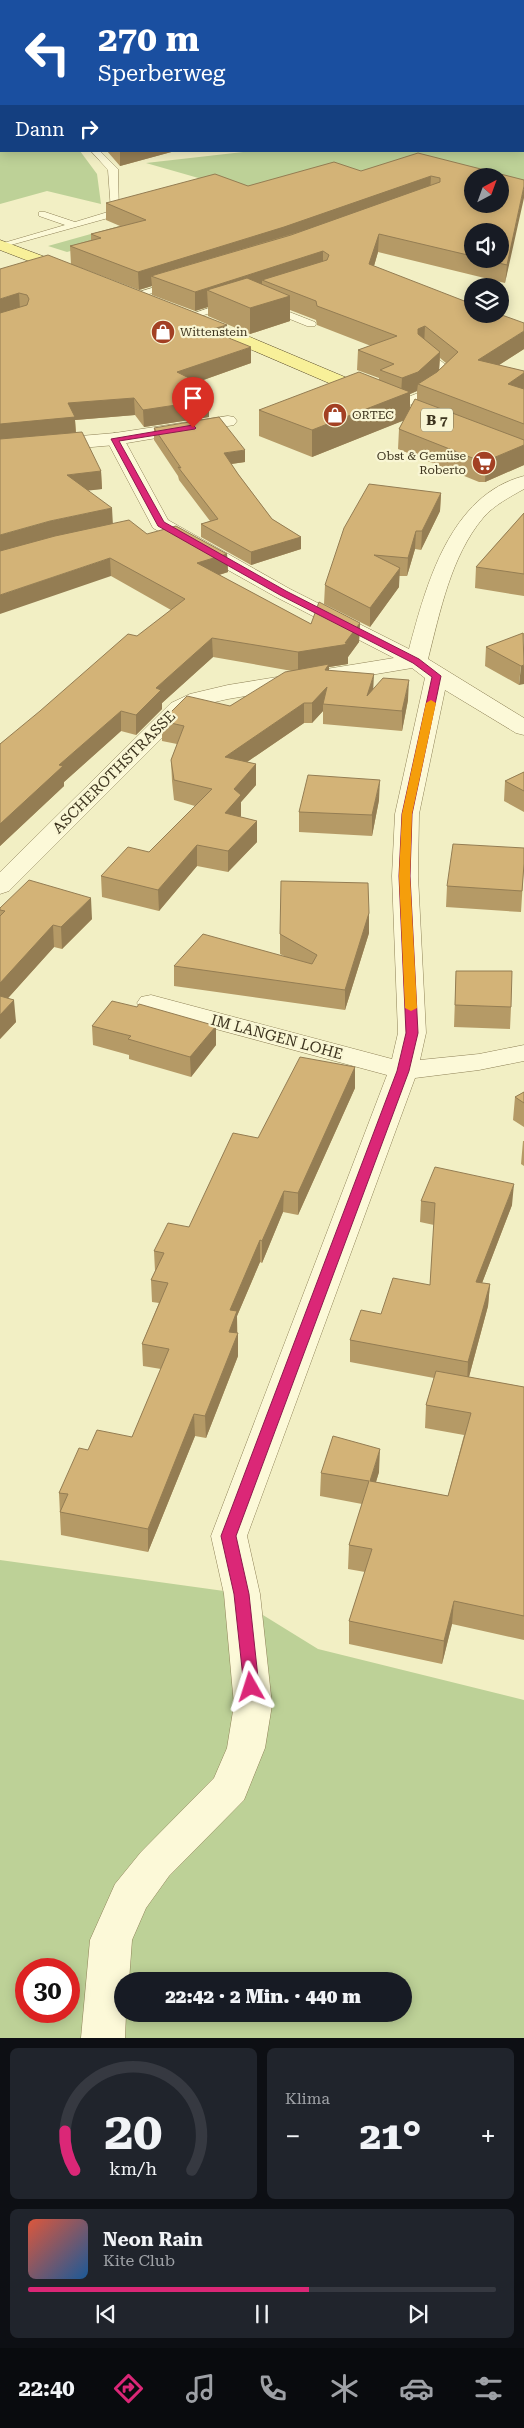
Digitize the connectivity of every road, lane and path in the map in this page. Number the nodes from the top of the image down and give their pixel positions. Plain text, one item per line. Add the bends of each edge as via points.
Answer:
1 (96, 152) edge
2 (42, 214) dead end
3 (74, 225) junction
4 (1, 245) edge
5 (90, 279) edge
6 (186, 280) edge
7 (117, 289) edge
8 (134, 295) junction
9 (239, 300) edge
10 (257, 302) edge
11 (159, 305) edge
12 (181, 314) joint
13 (311, 324) dead end
14 (423, 350) edge
15 (397, 405) junction
16 (424, 415) edge
17 (228, 421) dead end
18 (115, 439) junction
19 (0, 449) edge
20 (524, 482) edge
21 (416, 661) junction
22 (436, 676) junction
23 (524, 728) edge
24 (0, 886) edge
25 (151, 1003) dead end
26 (524, 1053) edge
27 (403, 1071) junction
28 (103, 2038) edge

1 - 3 lane via 113,169 116,214
2 - 3 lane
3 - 4 lane
4 - 5 main road
6 - 8 lane
7 - 8 main road
8 - 11 main road
9 - 12 lane
10 - 13 lane
12 - 15 main road, B 7
14 - 15 lane via 449,372 422,395
15 - 16 main road, B 7
17 - 18 street
18 - 19 street
18 - 21 street via 151,526
20 - 21 street via 477,512 455,548 435,593
21 - 22 street
21 - 24 street, ASCHEROTHSTRASSE via 228,692 198,699 179,708
22 - 23 street
22 - 27 street via 407,814 405,876 412,1033
25 - 27 street, IM LANGEN LOHE
26 - 27 street
27 - 28 street via 229,1536 242,1594 253,1705 246,1748 230,1788 155,1864 130,1897 112,1940

